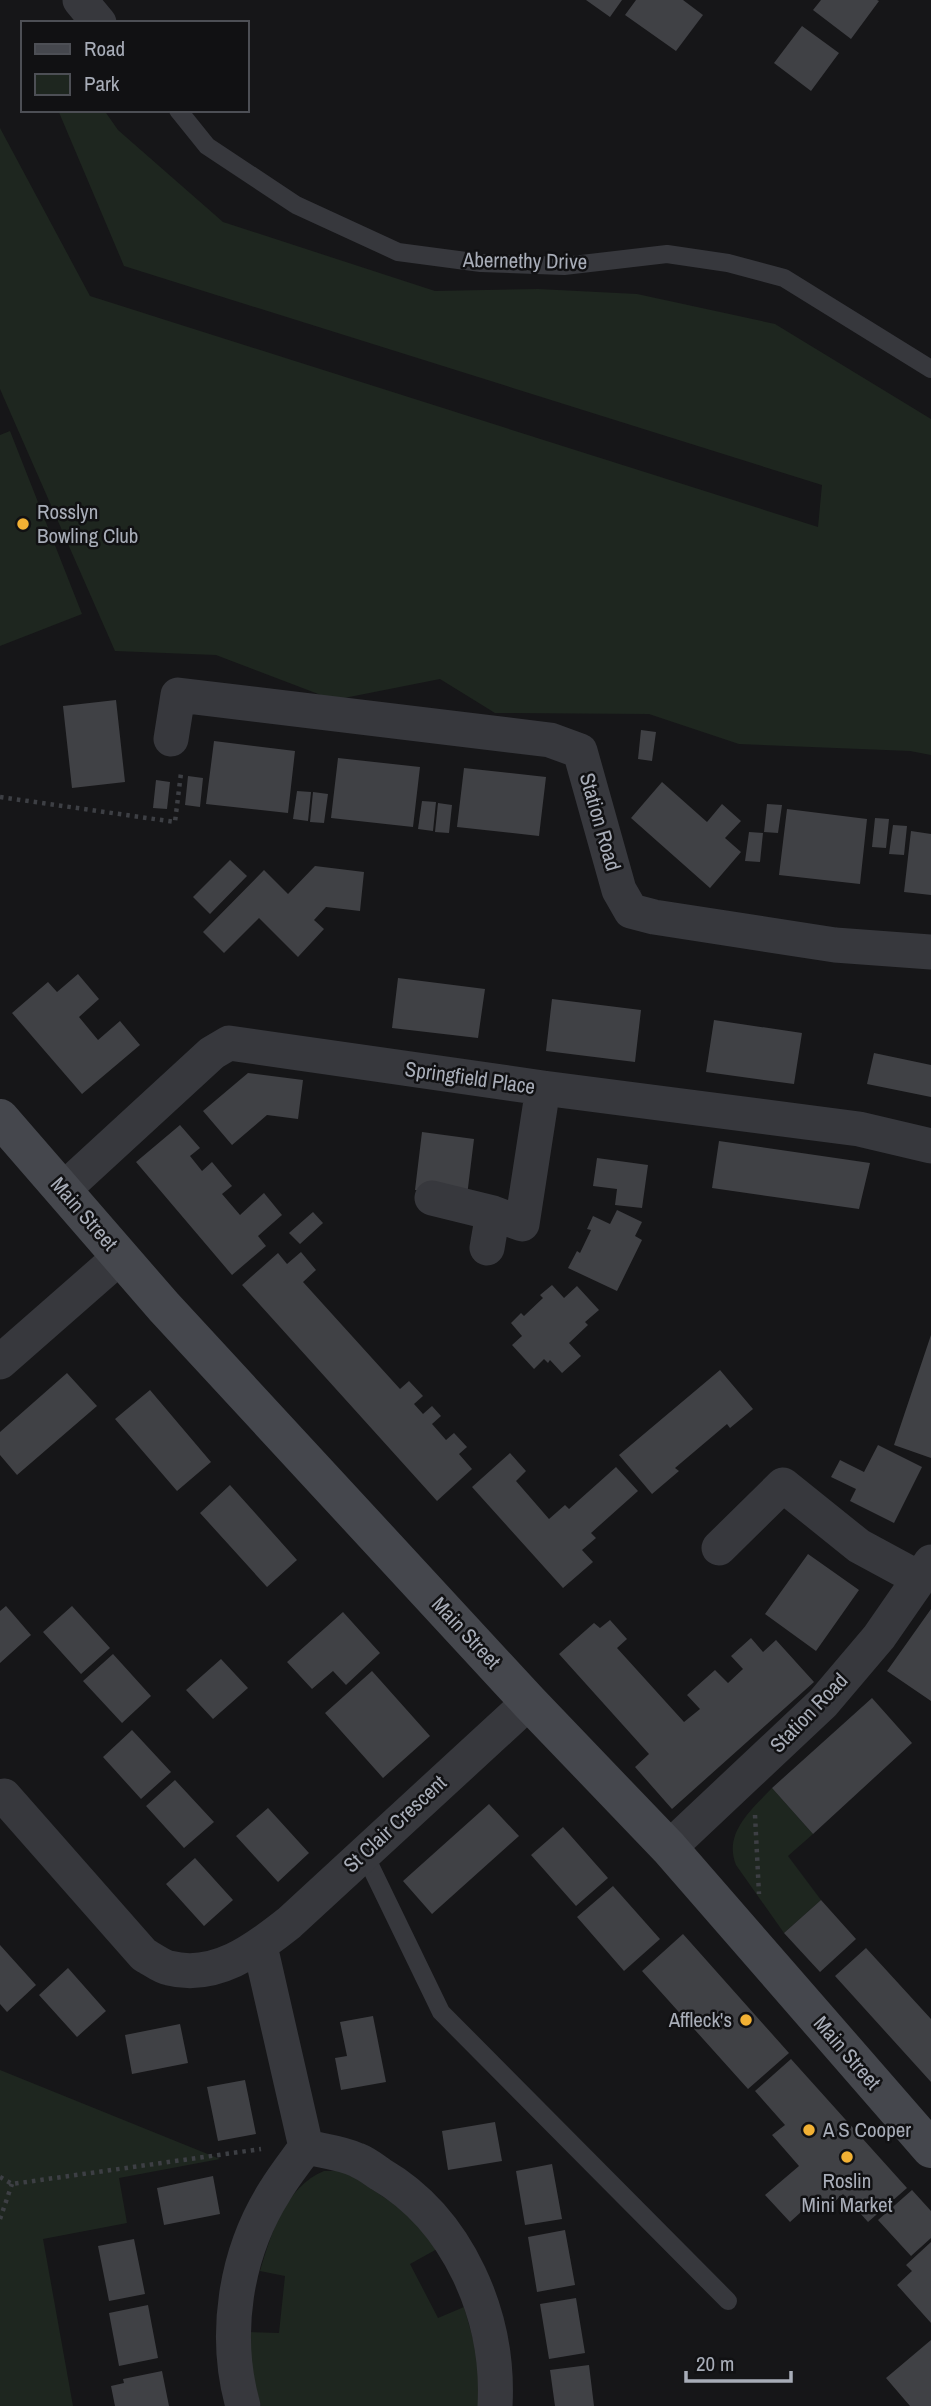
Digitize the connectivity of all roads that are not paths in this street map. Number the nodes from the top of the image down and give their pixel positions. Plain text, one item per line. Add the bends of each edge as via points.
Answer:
1 (79, 0) edge
2 (97, 21) edge
3 (180, 112) edge
4 (931, 369) edge
5 (171, 738) road end
6 (931, 952) edge
7 (543, 1088) junction
8 (0, 1118) edge
9 (931, 1146) edge
10 (63, 1191) junction
11 (432, 1198) dead end
12 (493, 1213) junction
13 (487, 1248) dead end
14 (121, 1256) junction
15 (0, 1362) edge
16 (719, 1548) dead end
17 (926, 1570) edge
18 (529, 1702) junction
19 (4, 1796) dead end
20 (668, 1848) junction
21 (363, 1853) junction
22 (260, 1945) junction
23 (306, 2147) junction
24 (931, 2149) edge
25 (728, 2301) dead end
26 (243, 2406) edge
27 (495, 2406) edge

1 - 2 street
3 - 4 lane, Abernethy Drive via 207,146 296,205 397,252 481,263 564,266 667,254 728,262 784,278
5 - 6 street, Station Road via 178,695 550,740 580,751 619,890 631,911 835,946
7 - 9 street, Springfield Place via 859,1129
7 - 10 street, Springfield Place via 229,1043 212,1053
7 - 12 street via 522,1224
8 - 10 main road, Main Street
10 - 14 main road, Main Street
11 - 12 street
12 - 13 street
14 - 15 street
14 - 18 main road, Main Street
16 - 17 street via 783,1485 859,1546
17 - 20 street, Station Road via 879,1637 823,1703
18 - 20 main road, Main Street
18 - 21 street, St Clair Crescent
19 - 22 street, St Clair Crescent via 144,1955 167,1968 198,1971 229,1963
20 - 24 main road, Main Street
21 - 22 street, St Clair Crescent
21 - 25 lane via 441,2012
22 - 23 street
23 - 26 street via 273,2193 241,2269 233,2328 236,2379
23 - 27 street via 358,2160 397,2183 426,2208 451,2242 482,2304 493,2352

